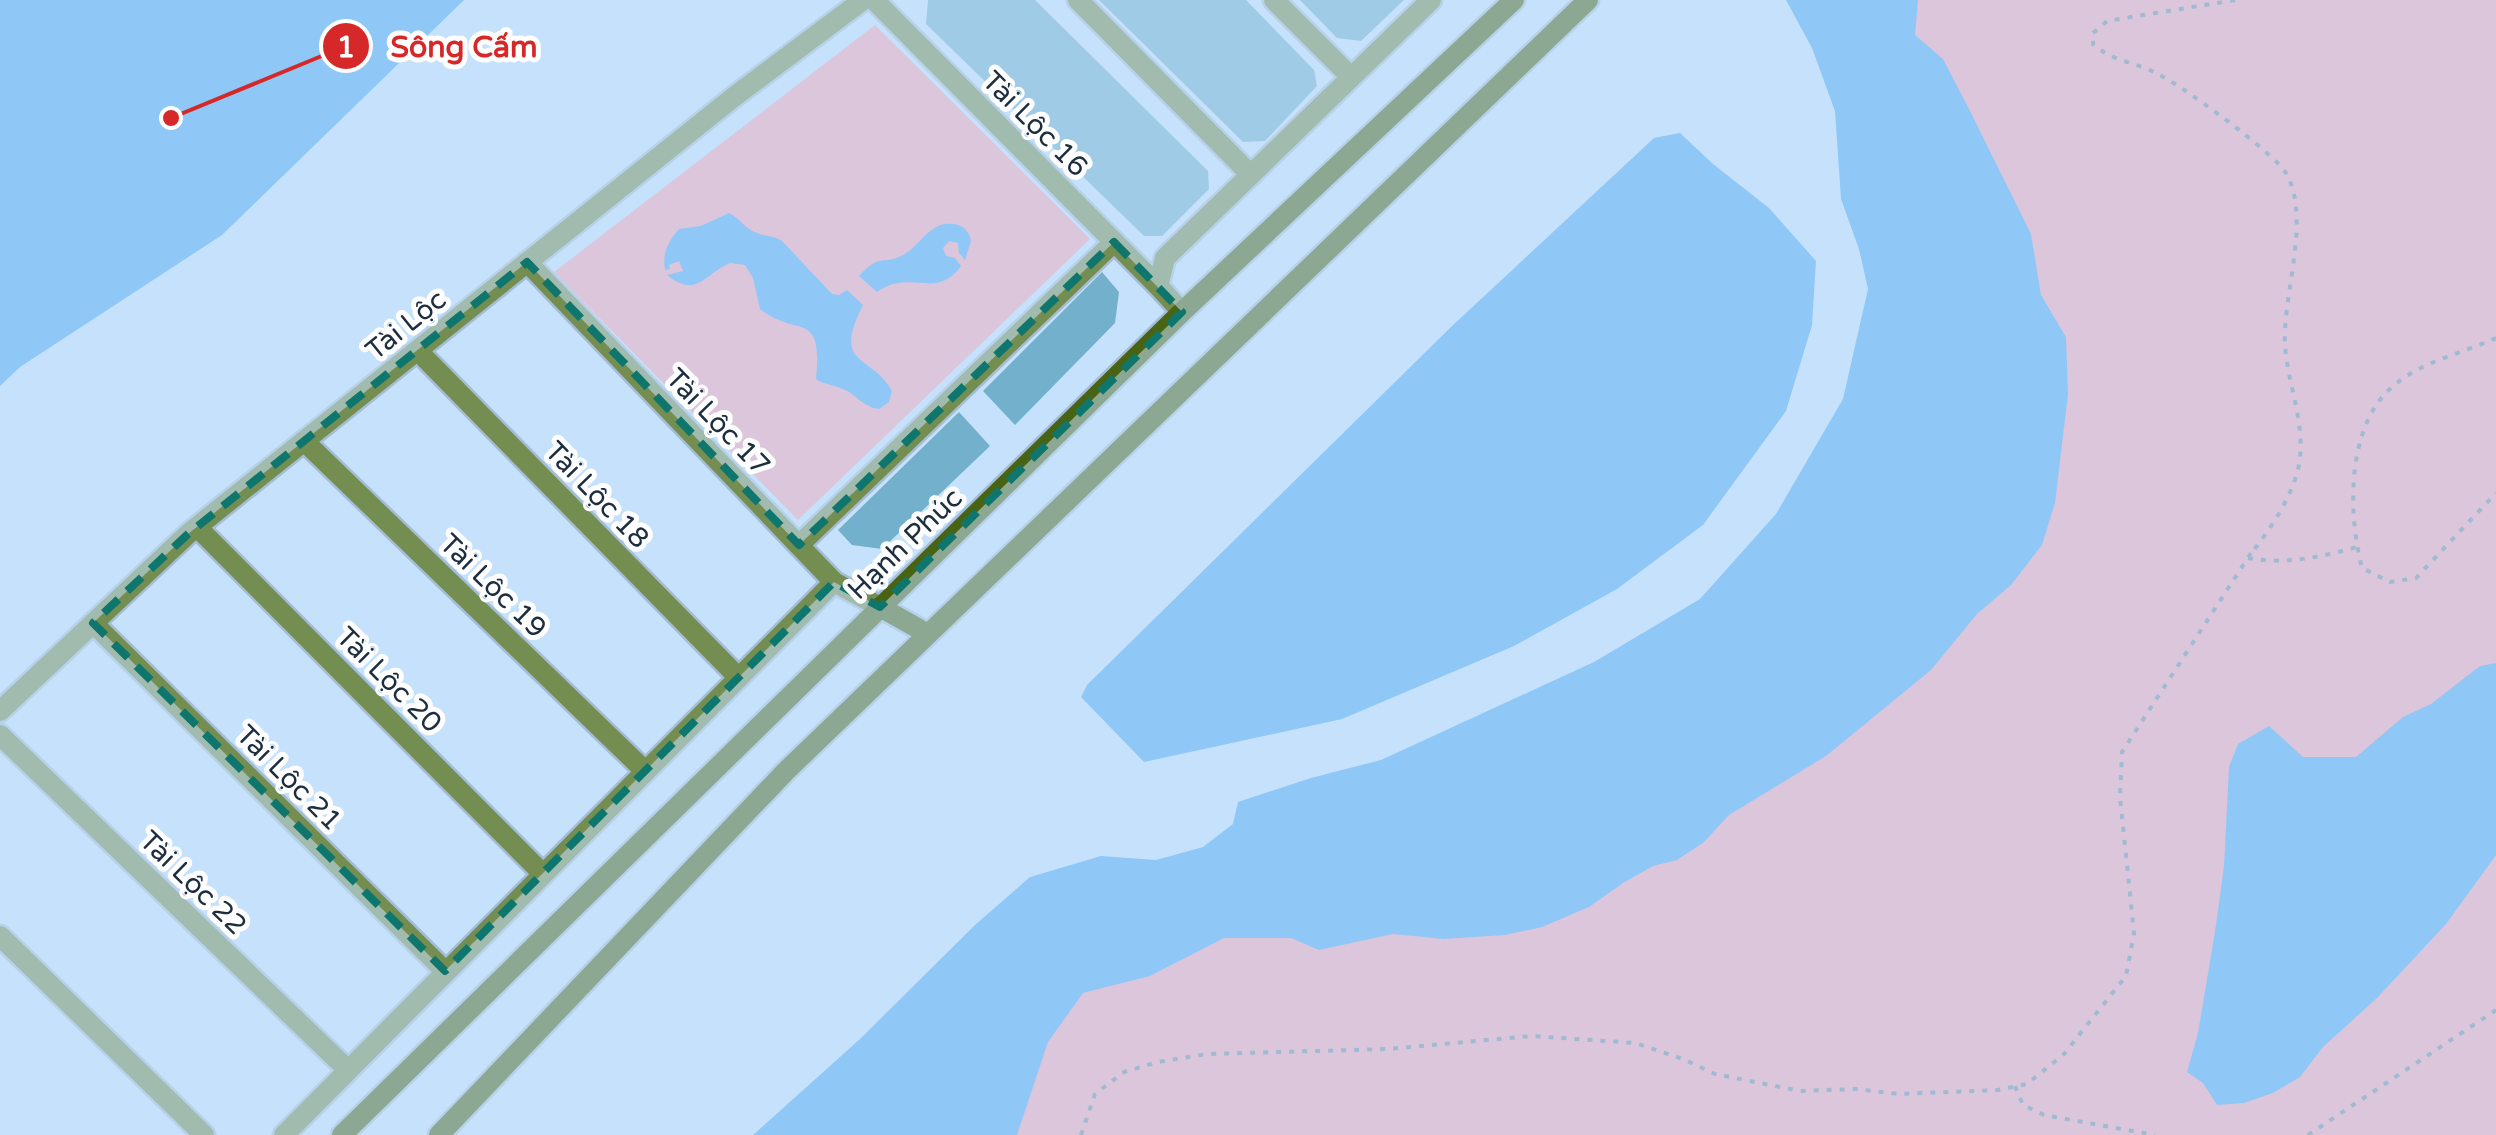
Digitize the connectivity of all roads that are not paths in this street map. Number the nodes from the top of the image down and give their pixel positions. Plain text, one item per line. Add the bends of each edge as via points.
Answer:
1 (863, 0) edge
2 (874, 0) edge
3 (1078, 0) edge
4 (1274, 0) edge
5 (1430, 0) edge
6 (1514, 0) edge
7 (1588, 0) edge
8 (1351, 77) junction
9 (1251, 174) junction
10 (1114, 242) junction
11 (526, 262) junction
12 (1158, 286) junction
13 (1182, 312) junction
14 (418, 351) junction
15 (304, 441) junction
16 (197, 527) junction
17 (799, 545) junction
18 (834, 582) junction
19 (880, 608) junction
20 (93, 623) junction
21 (928, 634) junction
22 (736, 676) junction
23 (0, 711) edge
24 (0, 735) edge
25 (644, 770) junction
26 (542, 873) junction
27 (0, 936) edge
28 (445, 971) junction
29 (348, 1070) junction
30 (204, 1135) edge
31 (284, 1135) edge
32 (342, 1135) edge
33 (439, 1135) edge

1 - 11 street, Tài Lộc
2 - 10 street, Tài Lộc 16
3 - 9 street
4 - 8 street
5 - 8 street
6 - 13 street, Hạnh Phúc
7 - 21 street
8 - 9 street
9 - 12 street via 1165,258
10 - 12 street, Tài Lộc 16
10 - 17 street
11 - 14 street, Tài Lộc
11 - 17 street, Tài Lộc 17
12 - 13 street, Tài Lộc 16
13 - 19 street, Hạnh Phúc
14 - 15 street, Tài Lộc
14 - 22 street, Tài Lộc 18
15 - 16 street, Tài Lộc
15 - 25 street, Tài Lộc 19
16 - 20 street, Tài Lộc
16 - 26 street, Tài Lộc 20
17 - 18 street, Tài Lộc 17
18 - 19 street, Tài Lộc 17
18 - 22 street
19 - 21 street
19 - 32 street, Hạnh Phúc
20 - 23 street, Tài Lộc
20 - 28 street, Tài Lộc 21
21 - 33 street via 786,771
22 - 25 street
24 - 29 street, Tài Lộc 22
25 - 26 street
26 - 28 street
27 - 30 street
28 - 29 street
29 - 31 street

